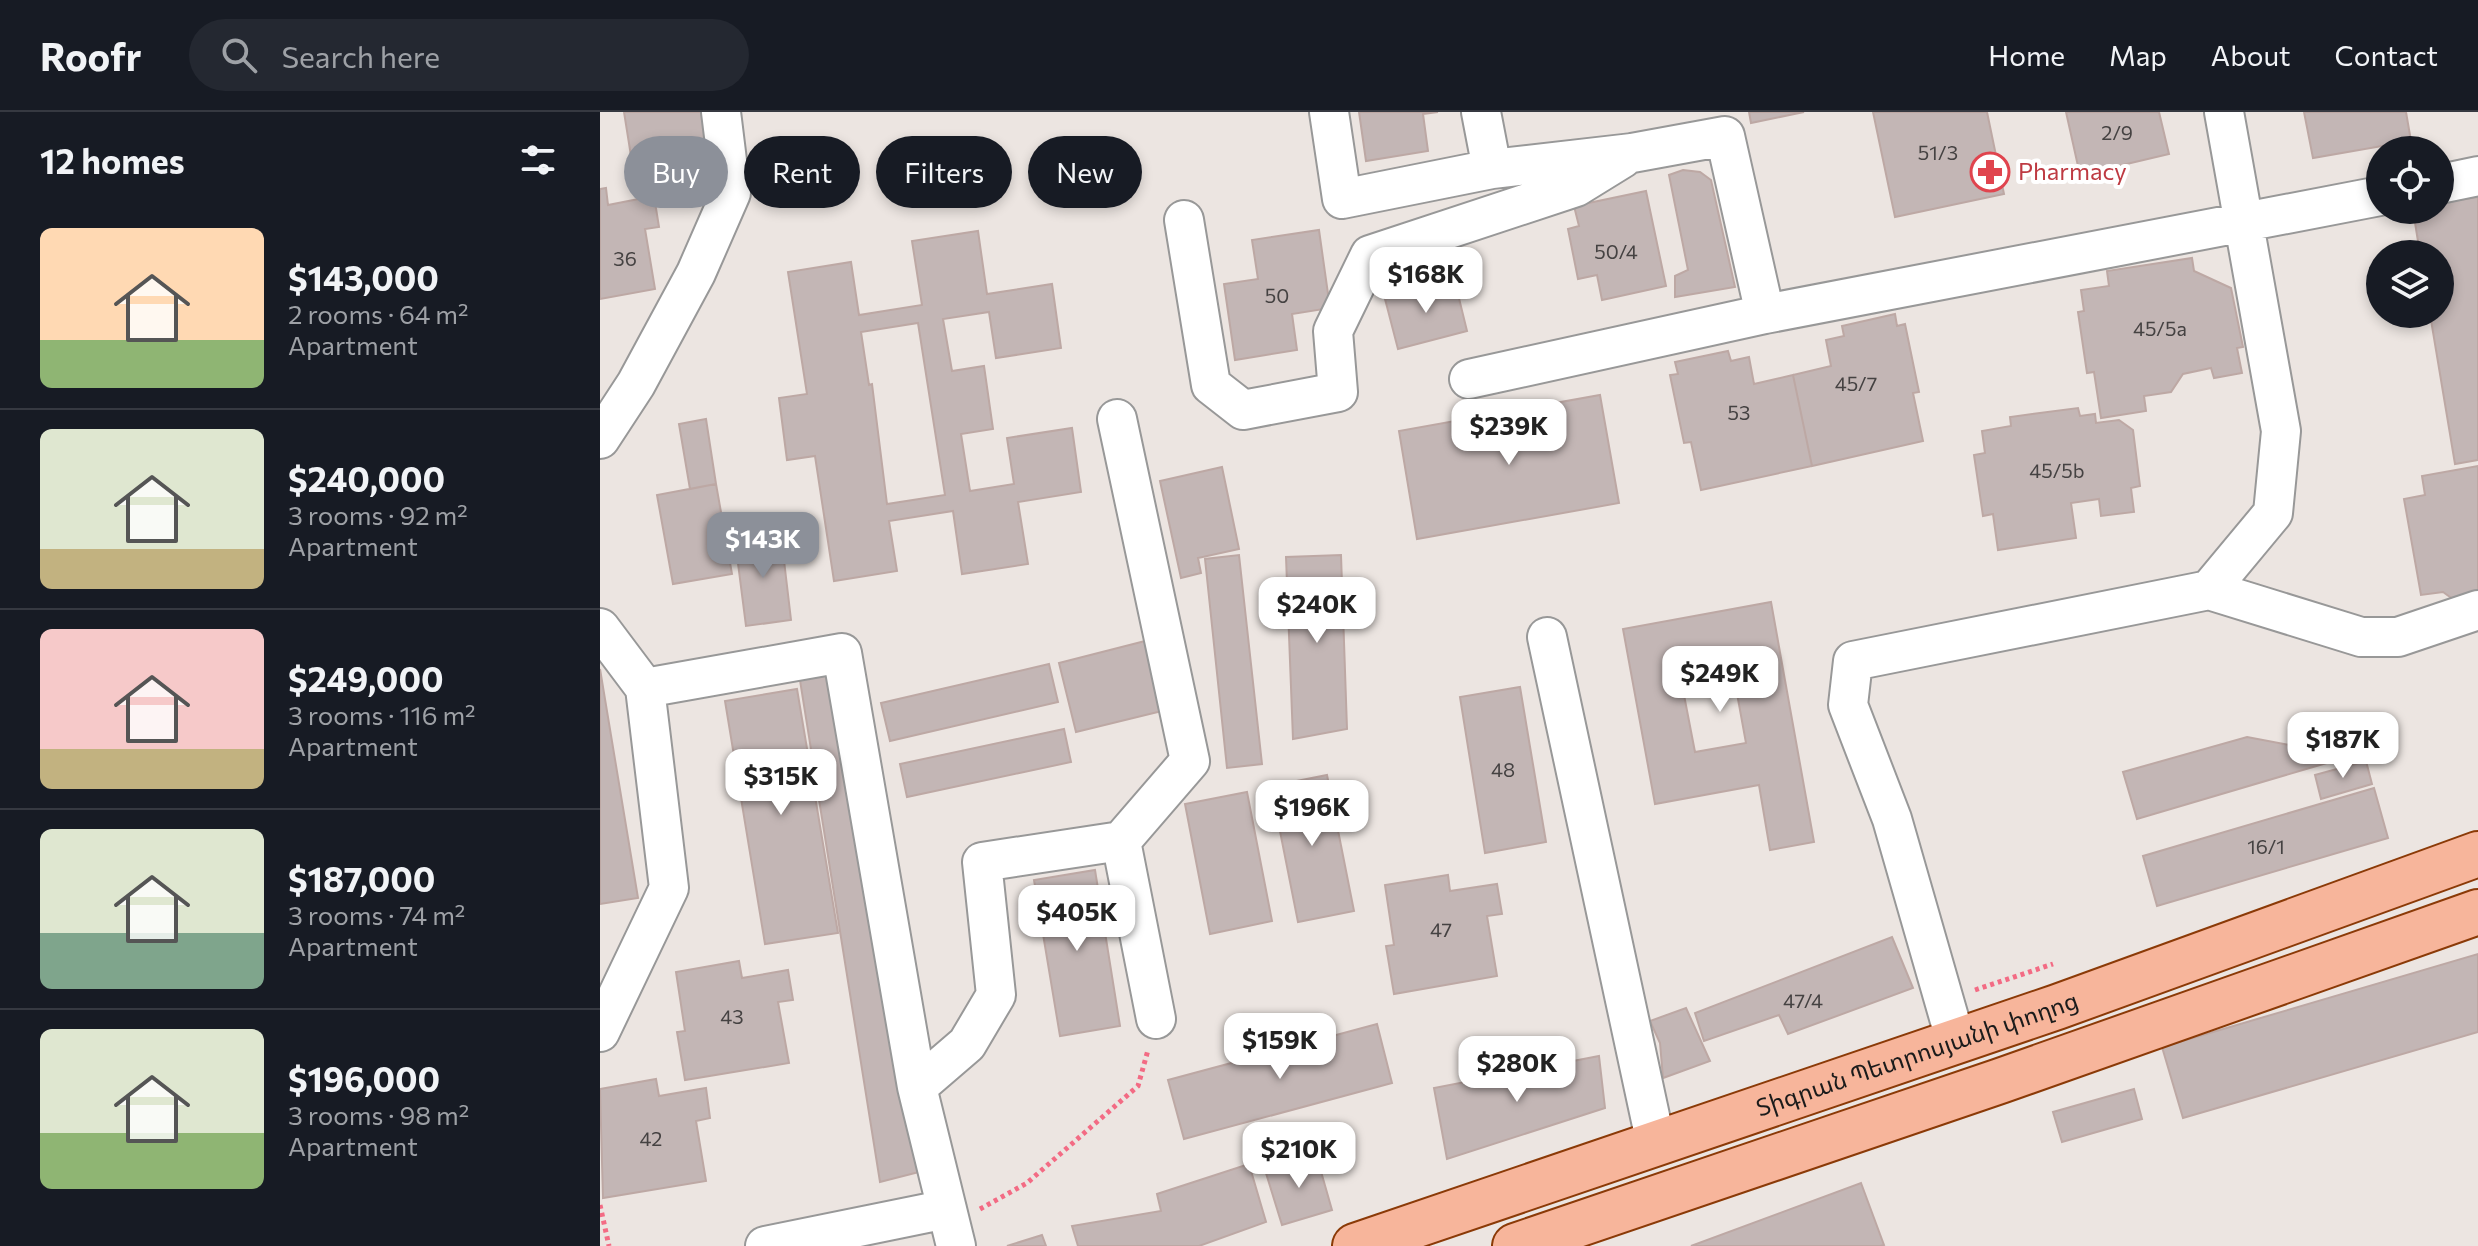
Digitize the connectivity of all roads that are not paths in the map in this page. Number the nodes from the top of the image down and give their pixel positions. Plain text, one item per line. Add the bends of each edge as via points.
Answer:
1 (721, 112) edge
2 (1329, 112) edge
3 (1481, 112) edge
4 (2224, 112) edge
5 (1722, 124) edge
6 (1632, 153) junction
7 (1492, 169) junction
8 (2478, 176) edge
9 (2454, 181) edge
10 (2366, 199) edge
11 (1184, 220) dead end
12 (2246, 224) junction
13 (1765, 314) junction
14 (1469, 379) dead end
15 (1117, 419) dead end
16 (600, 439) edge
17 (2209, 590) junction
18 (2478, 610) edge
19 (600, 628) edge
20 (1547, 637) dead end
21 (645, 688) junction
22 (1121, 841) junction
23 (2478, 854) edge
24 (2478, 912) edge
25 (1156, 1019) road end
26 (600, 1032) edge
27 (1956, 1042) junction
28 (917, 1087) junction
29 (1656, 1144) junction
30 (951, 1227) edge
31 (765, 1246) edge
32 (1355, 1246) edge
33 (1515, 1246) edge

1 - 16 lane via 731,193 696,273
2 - 7 lane via 1342,199
3 - 7 lane
4 - 12 lane
5 - 6 lane
5 - 13 lane
6 - 7 lane
6 - 11 lane via 1576,187 1370,255 1333,331 1338,392 1243,410 1211,385
8 - 9 lane
10 - 12 lane
12 - 13 lane
12 - 17 lane via 2281,431 2275,499 2273,513
13 - 14 lane
15 - 22 lane via 1190,761
17 - 18 lane via 2361,637 2398,637
17 - 27 lane via 1853,661 1848,705 1892,819
19 - 21 lane
20 - 29 lane
21 - 26 lane via 669,888
21 - 28 lane via 842,653
22 - 25 lane
22 - 28 lane via 982,862 996,995 967,1044
23 - 27 main road, Տիգրան Պետրոսյանի փողոց
24 - 33 main road
27 - 29 main road, Տիգրան Պետրոսյանի փողոց
28 - 30 lane
29 - 32 main road, Տիգրան Պետրոսյանի փողոց
30 - 31 lane

